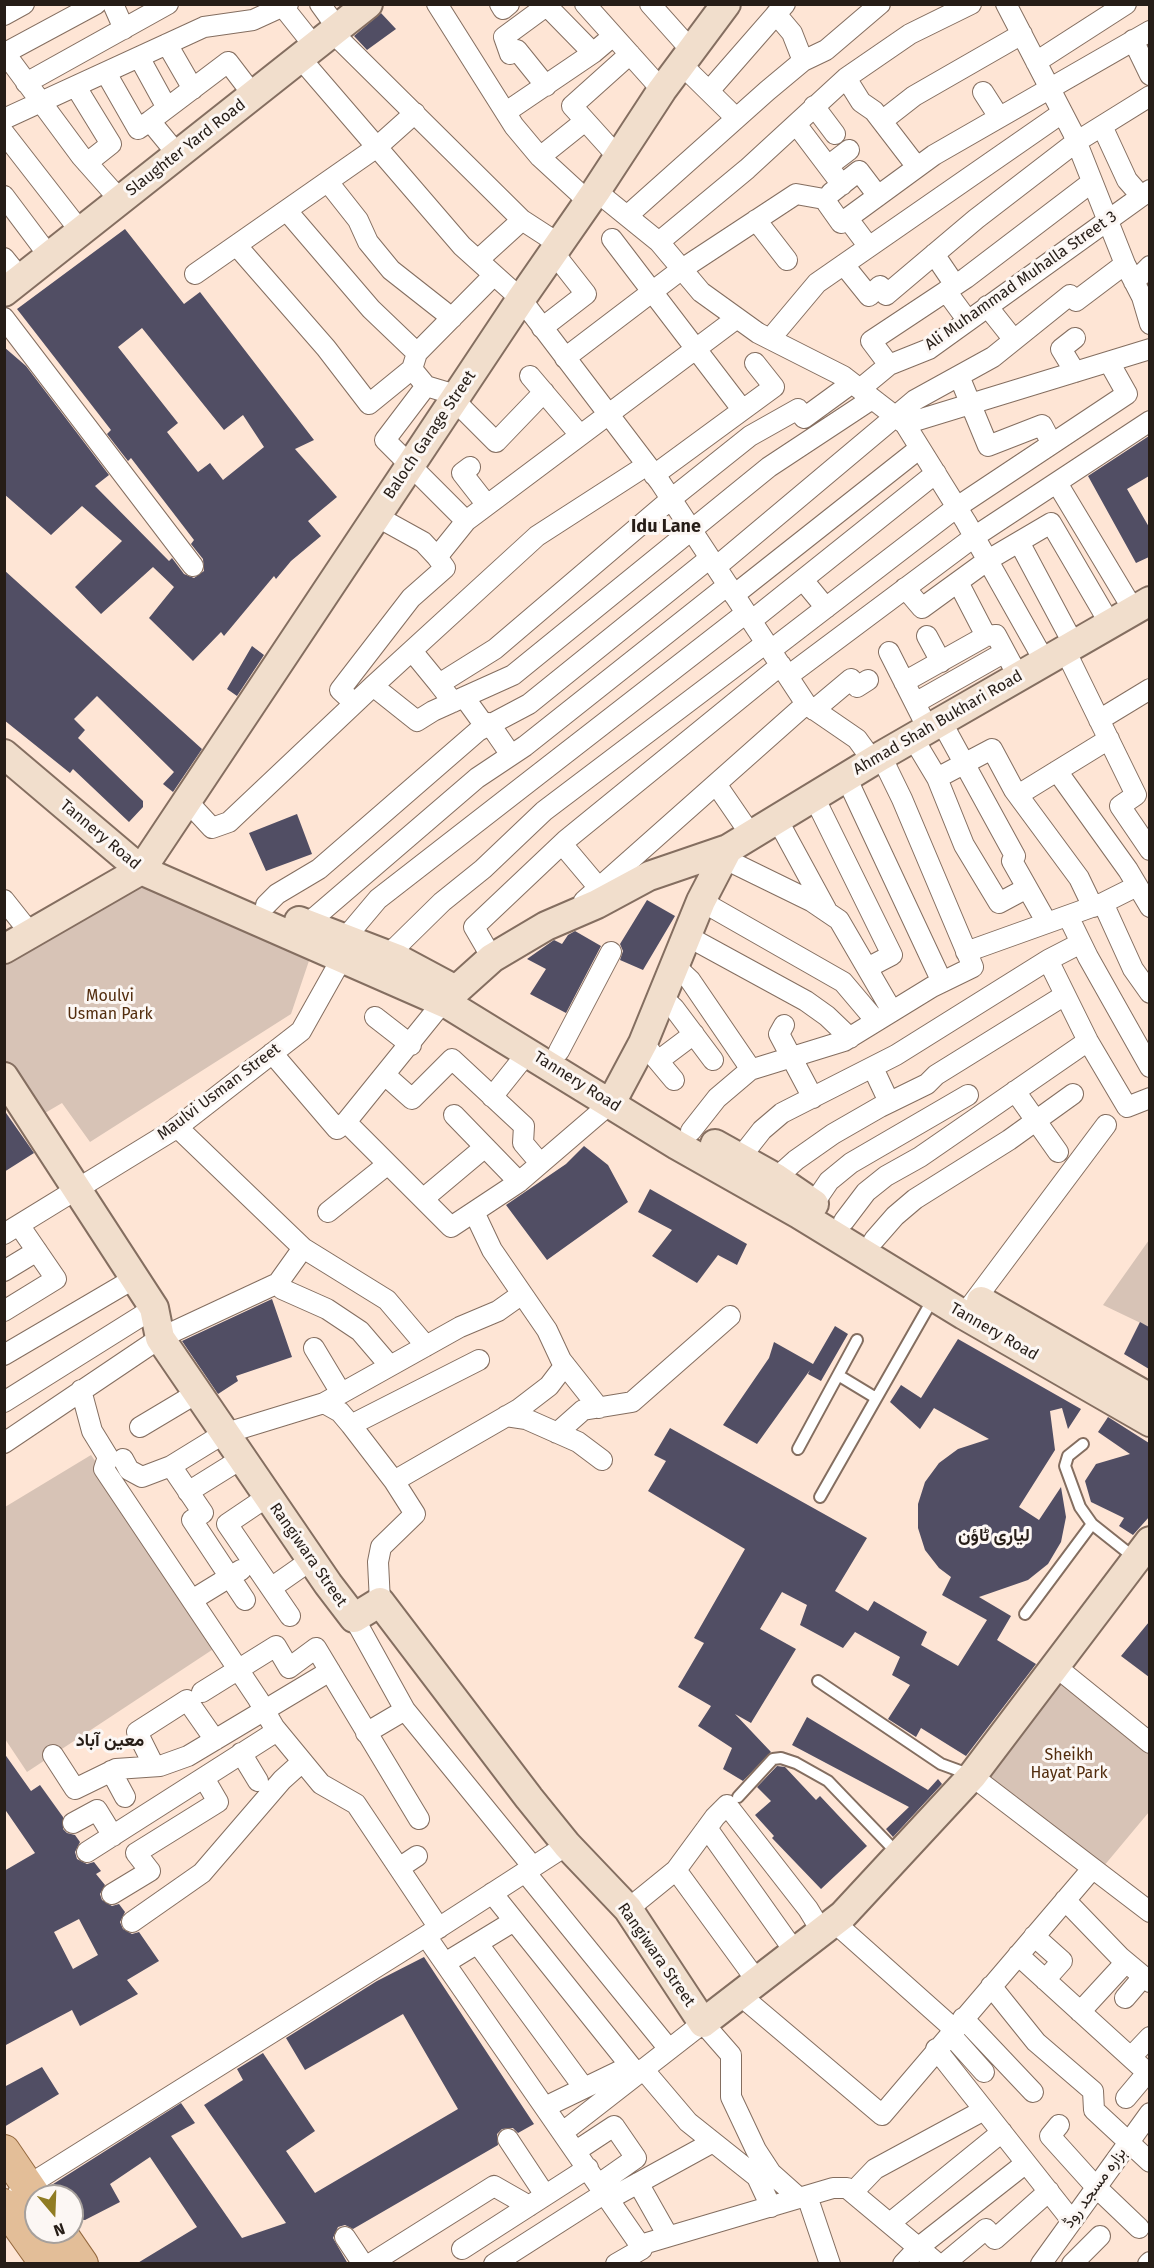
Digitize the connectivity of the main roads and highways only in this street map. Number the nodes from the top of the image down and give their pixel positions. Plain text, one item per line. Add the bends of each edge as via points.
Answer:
1 (4, 2151) edge
2 (18, 2197) edge
3 (68, 2244) edge
4 (46, 2264) edge
5 (82, 2264) edge

1 - 2 main road
2 - 4 main road
3 - 5 main road

